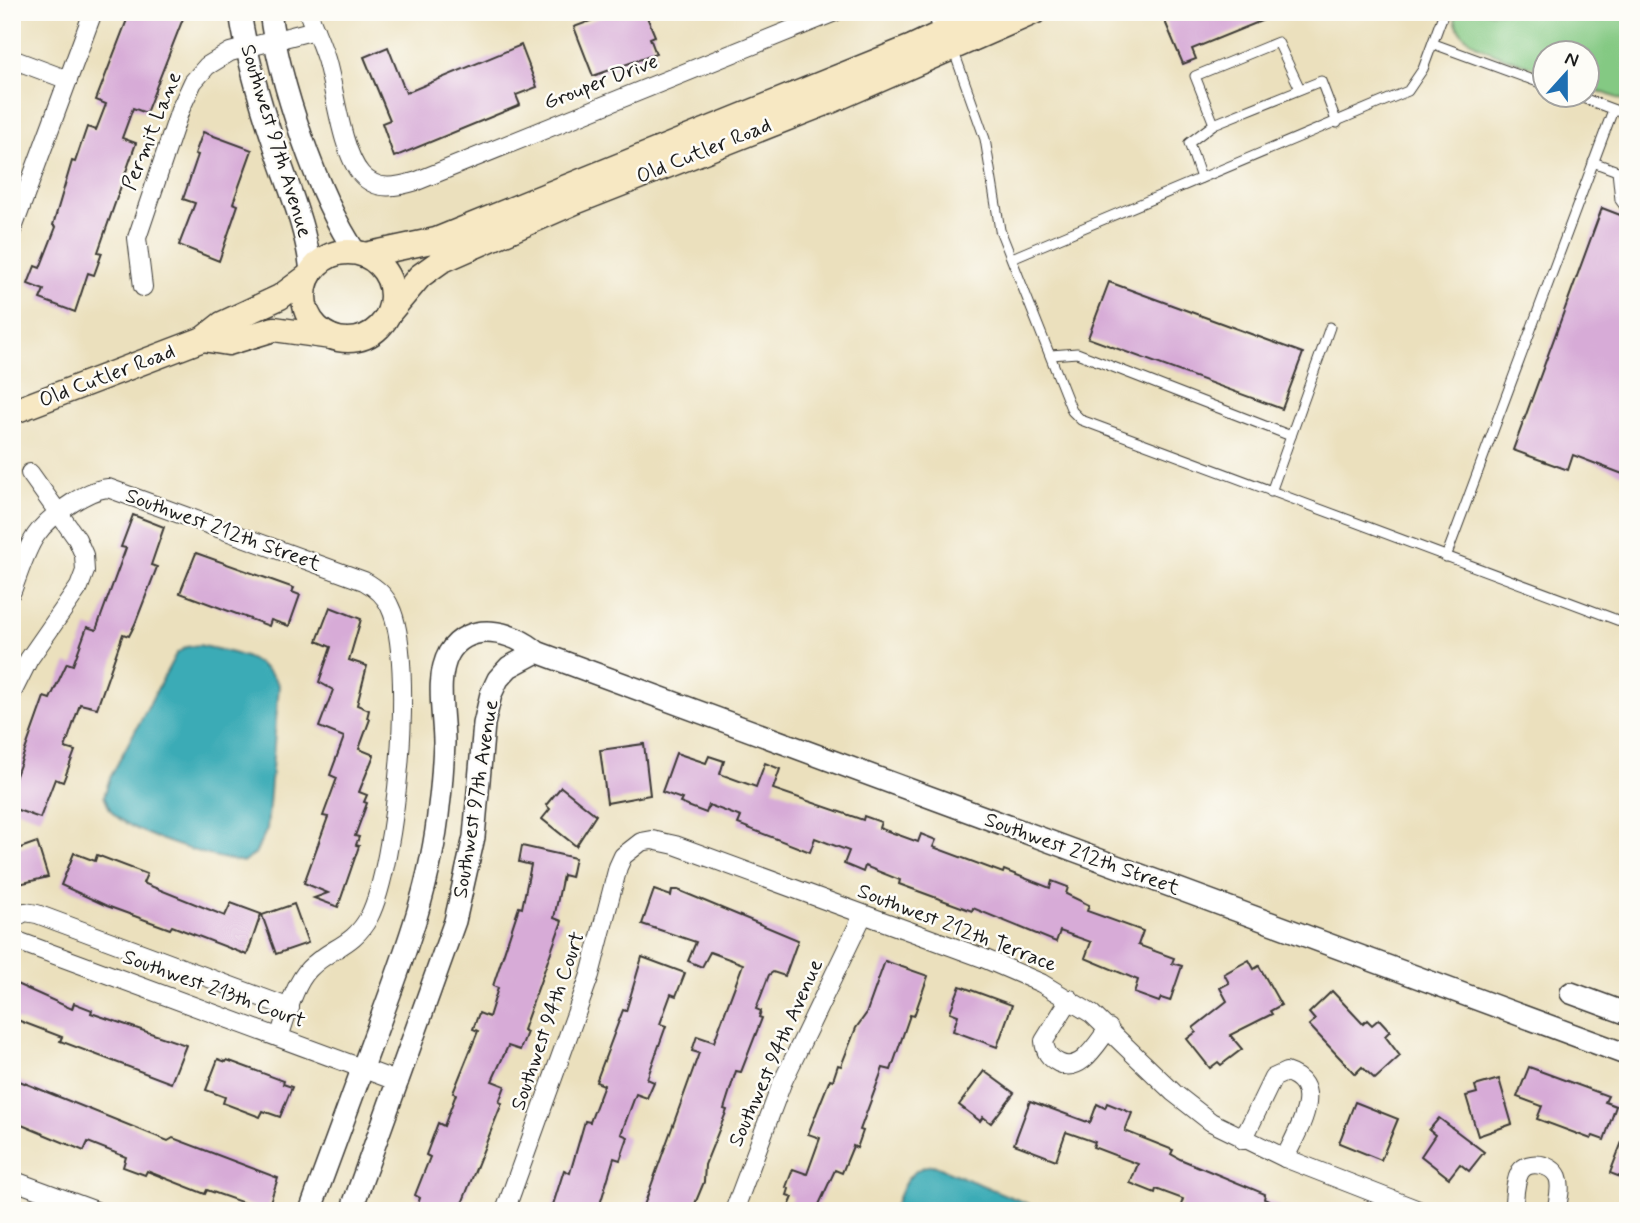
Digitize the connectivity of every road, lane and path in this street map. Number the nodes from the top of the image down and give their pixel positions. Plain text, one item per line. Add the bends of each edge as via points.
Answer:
1 (93, 12) edge
2 (240, 12) edge
3 (270, 12) edge
4 (308, 12) edge
5 (835, 12) edge
6 (987, 12) edge
7 (1034, 12) edge
8 (1444, 12) edge
9 (315, 30) junction
10 (944, 30) edge
11 (274, 41) junction
12 (1434, 44) junction
13 (245, 47) junction
14 (12, 59) edge
15 (68, 80) junction
16 (1532, 80) edge
17 (1300, 89) junction
18 (1602, 106) edge
19 (1613, 110) junction
20 (1628, 115) edge
21 (1337, 123) junction
22 (1214, 124) junction
23 (1593, 162) junction
24 (1617, 171) junction
25 (1628, 175) edge
26 (1201, 178) junction
27 (1628, 211) edge
28 (12, 231) edge
29 (360, 254) junction
30 (1012, 258) junction
31 (309, 274) junction
32 (144, 287) dead end
33 (389, 313) junction
34 (1330, 327) dead end
35 (331, 337) junction
36 (203, 339) junction
37 (1051, 355) junction
38 (12, 412) edge
39 (1291, 436) junction
40 (30, 473) dead end
41 (1271, 492) junction
42 (57, 513) junction
43 (1446, 557) junction
44 (12, 591) edge
45 (1628, 624) edge
46 (537, 652) junction
47 (12, 693) edge
48 (632, 847) joint
49 (863, 915) junction
50 (12, 919) edge
51 (12, 939) edge
52 (1571, 993) dead end
53 (1070, 999) junction
54 (290, 1008) junction
55 (1628, 1014) edge
56 (1109, 1028) junction
57 (279, 1037) junction
58 (1628, 1055) edge
59 (363, 1068) junction
60 (399, 1082) junction
61 (1244, 1140) junction
62 (1285, 1158) junction
63 (12, 1180) edge
64 (96, 1211) edge
65 (310, 1211) edge
66 (351, 1211) edge
67 (505, 1211) edge
68 (734, 1211) edge
69 (1421, 1211) edge
70 (1513, 1211) edge
71 (1556, 1211) edge

1 - 15 street
2 - 13 street, Southwest 97th Avenue
3 - 11 street, Southwest 97th Avenue
4 - 9 street
5 - 9 street, Grouper Drive via 391,188 368,180 357,167
6 - 10 main road, Old Cutler Road
7 - 10 main road, Old Cutler Road
8 - 12 lane
9 - 11 street, Permit Lane
10 - 29 main road, Old Cutler Road via 436,240
10 - 30 lane via 985,139 994,205
10 - 33 main road, Old Cutler Road via 831,101 575,202 441,261 420,276
11 - 13 street, Permit Lane
11 - 29 street, Southwest 97th Avenue via 338,226
12 - 16 lane
12 - 21 lane via 1408,91
13 - 31 street, Southwest 97th Avenue via 303,226
13 - 32 street, Permit Lane via 207,66 188,92 137,238
14 - 15 street
15 - 28 street
17 - 21 lane via 1321,81
17 - 22 lane
17 - 22 lane via 1278,42 1195,76
18 - 19 lane
19 - 20 lane
19 - 23 lane
21 - 26 lane
22 - 26 lane via 1189,143
23 - 24 lane
23 - 43 lane
24 - 25 lane
24 - 27 lane via 1620,200
26 - 30 lane
29 - 31 main road via 330,255
29 - 33 main road via 379,264 389,279 393,296
30 - 37 lane
31 - 35 main road via 303,296 307,313 317,328
31 - 36 main road, Old Cutler Road via 280,297 222,324
33 - 35 main road via 366,337 349,341
34 - 39 lane
35 - 36 main road, Old Cutler Road via 274,328 228,343
36 - 38 main road, Old Cutler Road
37 - 39 lane via 1077,353
37 - 41 lane via 1072,411 1081,420
39 - 41 lane
40 - 42 street
41 - 43 lane
42 - 44 street, Southwest 212th Street via 36,532
42 - 47 street via 81,547 85,571
42 - 54 street, Southwest 212th Street via 108,488 364,581 390,605 398,640 401,739 380,889 360,932 307,971
43 - 45 lane
46 - 58 street, Southwest 212th Street
46 - 59 street, Southwest 97th Avenue via 525,642 486,631 468,636 450,652 442,681 442,775 434,843 409,942
46 - 60 street, Southwest 97th Avenue via 503,673 489,703 464,888
48 - 49 street, Southwest 212th Terrace via 652,841 675,845
48 - 67 street, Southwest 94th Court via 618,867 586,986
49 - 53 street, Southwest 212th Terrace via 1018,972
49 - 68 street, Southwest 94th Avenue via 782,1083
50 - 54 street via 24,912 37,914
51 - 57 street, Southwest 213th Court
52 - 55 street
53 - 56 street, Southwest 212th Terrace
53 - 56 street via 1044,1041 1048,1056 1073,1066
54 - 57 street
56 - 61 street, Southwest 212th Terrace via 1174,1093
57 - 59 street, Southwest 213th Court
59 - 60 street, Southwest 213th Court
59 - 65 street, Southwest 97th Avenue
60 - 66 street, Southwest 97th Avenue
61 - 62 street, Southwest 212th Terrace
61 - 62 street via 1273,1078 1286,1072 1297,1076 1305,1082 1309,1099
62 - 69 street, Southwest 212th Terrace
63 - 64 street
70 - 71 street via 1519,1174 1533,1164 1552,1169 1558,1177

